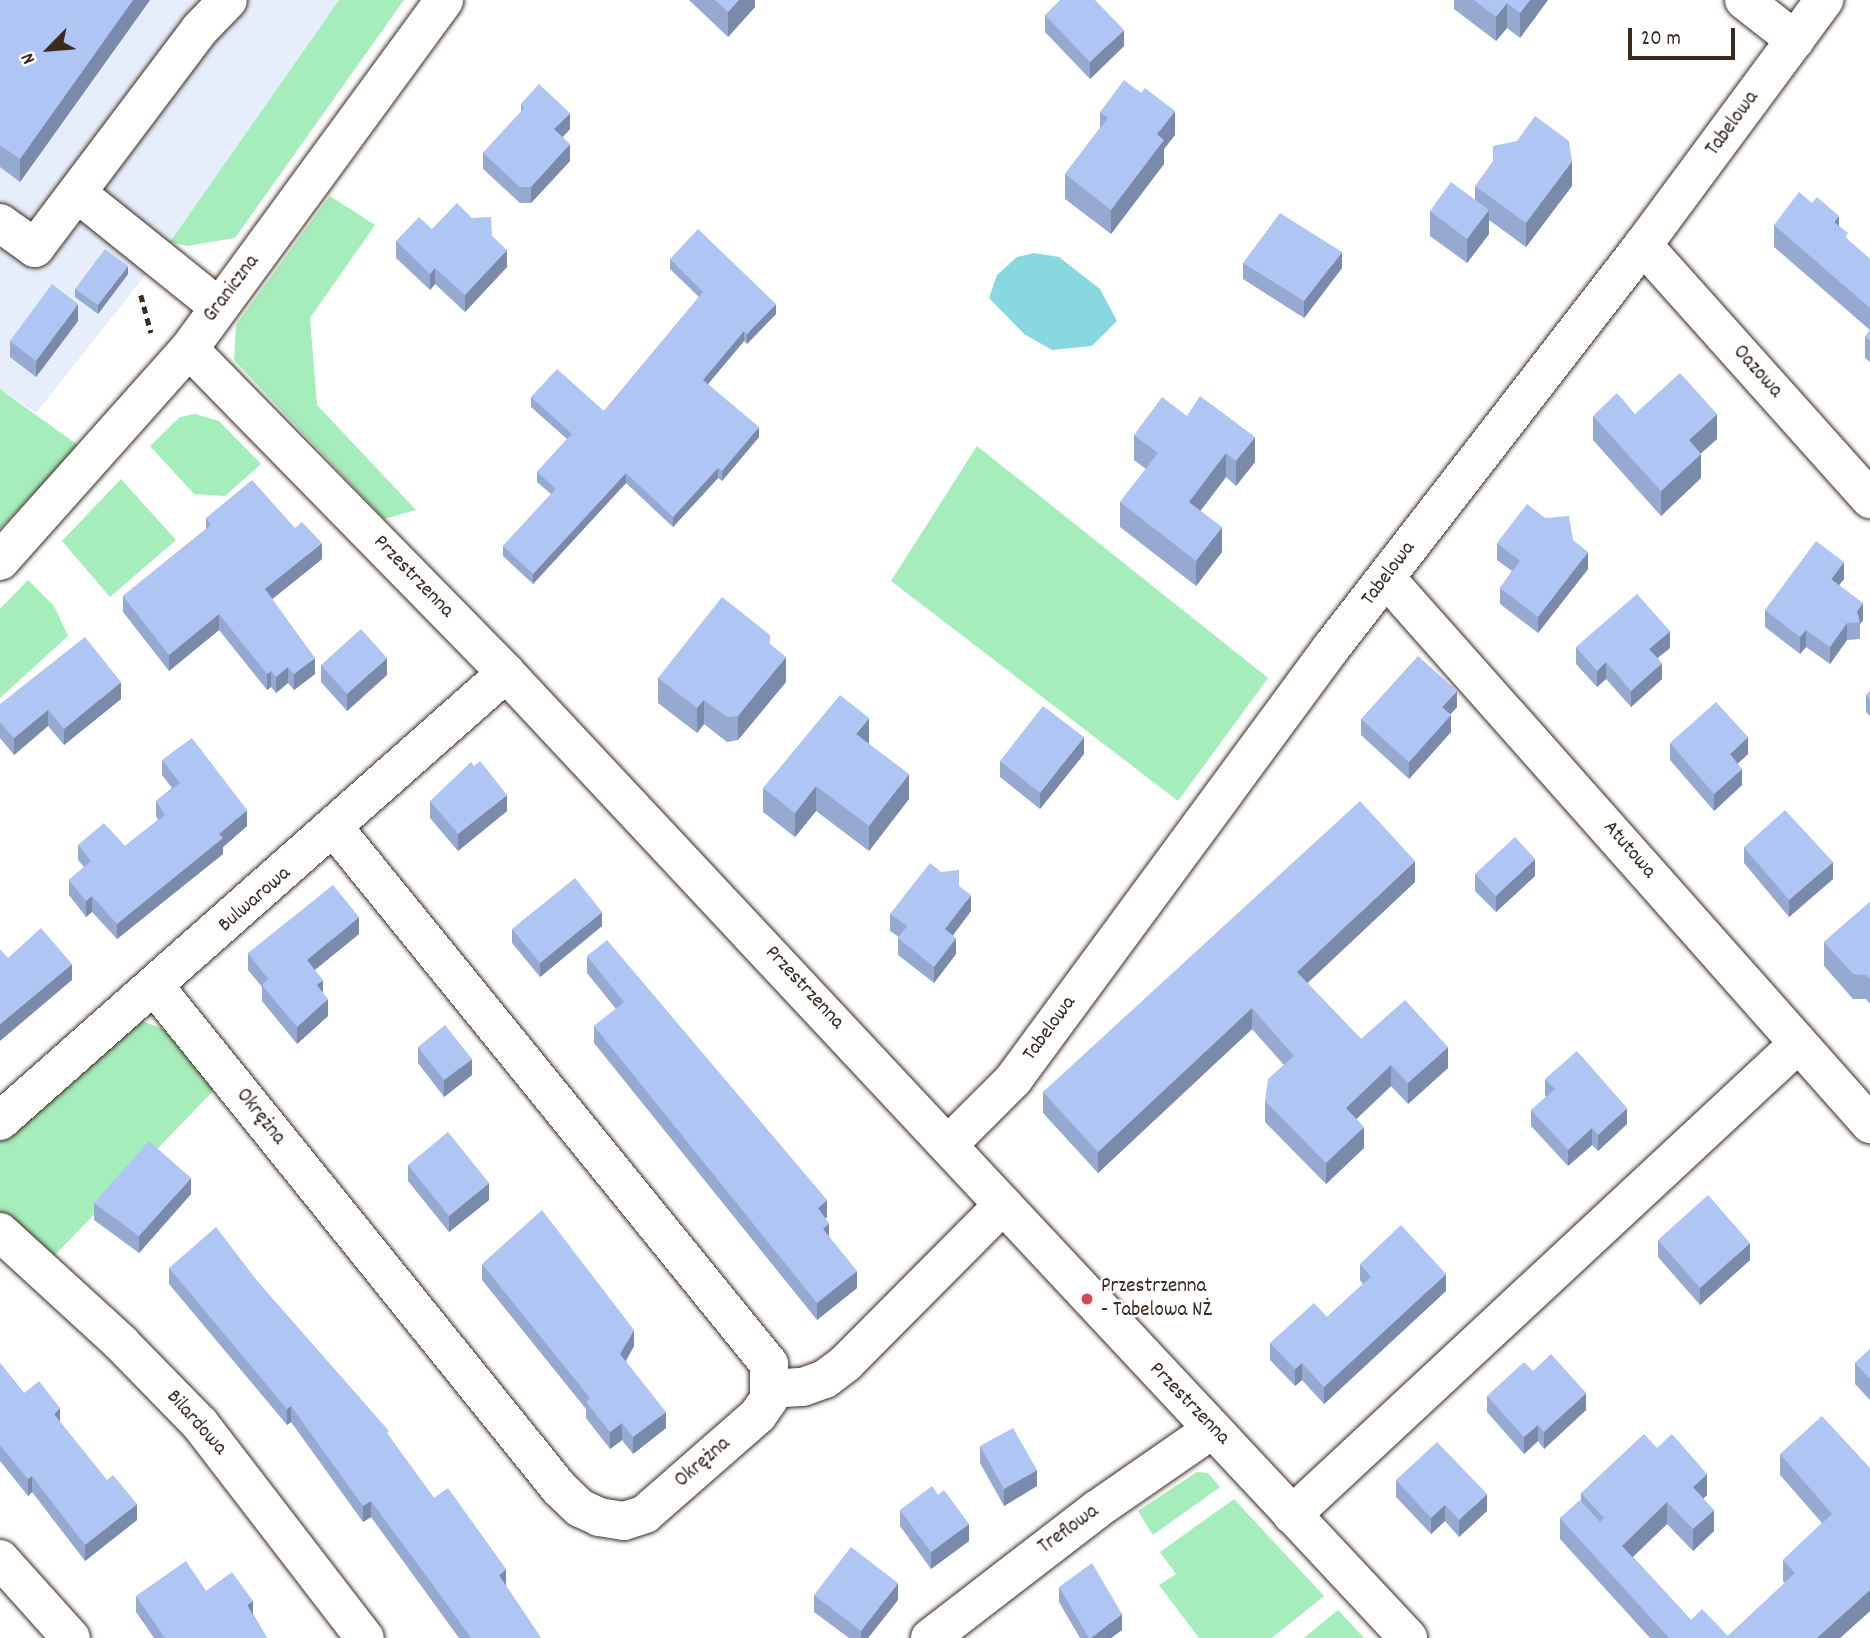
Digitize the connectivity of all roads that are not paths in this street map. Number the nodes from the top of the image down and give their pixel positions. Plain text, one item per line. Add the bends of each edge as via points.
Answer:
1 (228, 0) edge
2 (444, 0) edge
3 (1744, 0) edge
4 (1824, 0) edge
5 (1795, 40) junction
6 (77, 193) junction
7 (0, 223) edge
8 (1643, 245) junction
9 (219, 307) junction
10 (188, 349) junction
11 (1870, 499) edge
12 (0, 561) edge
13 (1386, 578) junction
14 (506, 673) junction
15 (335, 829) junction
16 (156, 988) junction
17 (1798, 1044) junction
18 (0, 1121) edge
19 (1870, 1124) edge
20 (949, 1144) junction
21 (1003, 1205) junction
22 (0, 1232) edge
23 (771, 1390) junction
24 (1213, 1429) junction
25 (1292, 1515) junction
26 (0, 1559) edge
27 (71, 1638) edge
28 (365, 1638) edge
29 (930, 1638) edge
30 (1408, 1638) edge

1 - 6 street via 200,29
2 - 9 street, Graniczna
3 - 5 street
4 - 5 street, Tabelowa
5 - 8 street, Tabelowa
6 - 7 street via 35,248
6 - 9 street
8 - 11 street, Oazowa
8 - 13 street, Tabelowa
9 - 10 street, Graniczna
10 - 12 street, Graniczna
10 - 14 street, Przestrzenna
13 - 17 street, Atutowa via 1421,612
13 - 20 street, Tabelowa via 1013,1080
14 - 15 street, Bulwarowa
14 - 20 street, Przestrzenna
15 - 16 street, Bulwarowa
15 - 23 street via 760,1352 769,1364
16 - 18 street, Bulwarowa
16 - 23 street, Okrężna via 559,1488 580,1508 624,1521 645,1514 758,1415
17 - 19 street, Atutowa
17 - 25 street
20 - 21 street, Przestrzenna
21 - 23 street via 846,1363 825,1379 803,1387
21 - 24 street, Przestrzenna
22 - 28 street, Bilardowa via 112,1334 200,1424
24 - 25 street, Przestrzenna
24 - 29 street, Treflowa via 1085,1518
25 - 30 street, Przestrzenna
26 - 27 street

